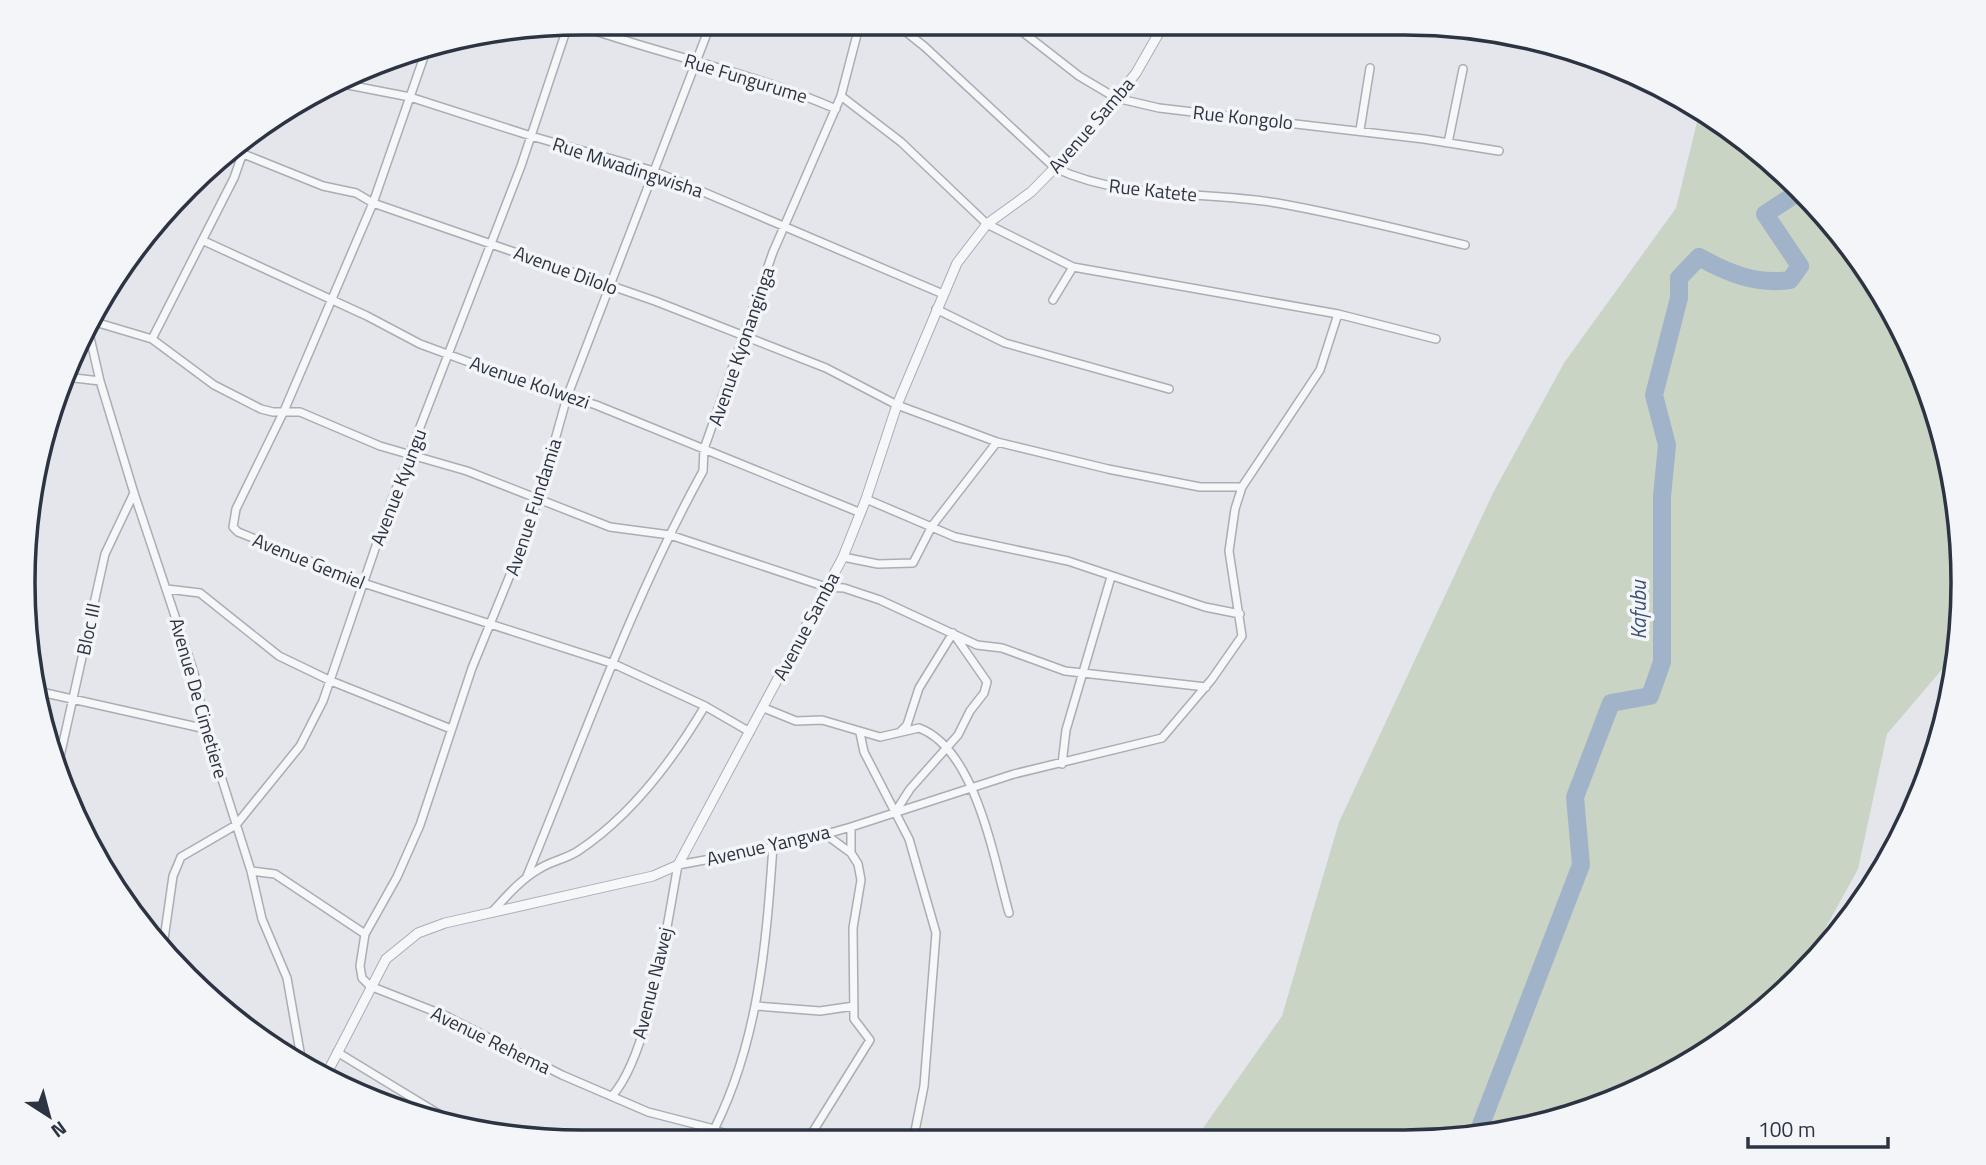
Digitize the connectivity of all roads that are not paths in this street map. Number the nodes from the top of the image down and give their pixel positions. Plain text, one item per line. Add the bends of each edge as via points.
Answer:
1 (605, 35) edge
2 (706, 35) edge
3 (857, 35) edge
4 (910, 35) edge
5 (1027, 35) edge
6 (1158, 35) edge
7 (564, 36) edge
8 (422, 60) edge
9 (696, 61) junction
10 (1370, 68) dead end
11 (1462, 69) dead end
12 (351, 86) edge
13 (841, 96) junction
14 (410, 97) junction
15 (1116, 98) junction
16 (835, 108) junction
17 (1360, 130) junction
18 (531, 136) junction
19 (1448, 143) junction
20 (244, 152) joint
21 (1499, 152) dead end
22 (1055, 168) junction
23 (654, 171) junction
24 (373, 203) junction
25 (987, 224) junction
26 (783, 227) junction
27 (204, 242) junction
28 (492, 244) junction
29 (1465, 245) dead end
30 (1073, 267) junction
31 (609, 286) junction
32 (943, 294) junction
33 (330, 300) junction
34 (1053, 300) dead end
35 (936, 309) junction
36 (1338, 314) junction
37 (100, 324) edge
38 (745, 336) junction
39 (152, 339) junction
40 (1436, 339) dead end
41 (91, 341) edge
42 (449, 353) junction
43 (75, 378) edge
44 (100, 381) junction
45 (1169, 389) dead end
46 (567, 397) junction
47 (897, 404) junction
48 (284, 411) junction
49 (997, 442) junction
50 (704, 449) junction
51 (410, 456) junction
52 (1242, 487) junction
53 (134, 493) junction
54 (539, 497) junction
55 (866, 499) junction
56 (861, 513) junction
57 (932, 526) junction
58 (670, 535) junction
59 (843, 557) junction
60 (1111, 577) junction
61 (363, 583) junction
62 (826, 587) junction
63 (167, 589) junction
64 (1240, 614) junction
65 (492, 623) junction
66 (953, 634) junction
67 (614, 664) junction
68 (1084, 673) junction
69 (331, 681) junction
70 (1206, 687) junction
71 (47, 693) edge
72 (74, 699) junction
73 (705, 706) junction
74 (764, 708) junction
75 (205, 729) junction
76 (451, 729) junction
77 (750, 732) junction
78 (899, 732) junction
79 (860, 733) junction
80 (947, 748) junction
81 (62, 750) edge
82 (1062, 764) junction
83 (972, 788) junction
84 (896, 811) junction
85 (236, 825) junction
86 (851, 827) junction
87 (825, 834) junction
88 (773, 846) junction
89 (851, 853) junction
90 (678, 865) junction
91 (251, 870) junction
92 (527, 876) junction
93 (491, 913) junction
94 (1009, 913) dead end
95 (365, 934) junction
96 (165, 935) edge
97 (370, 986) junction
98 (757, 1006) junction
99 (854, 1006) junction
100 (300, 1051) edge
101 (337, 1052) junction
102 (329, 1068) edge
103 (612, 1096) junction
104 (427, 1107) edge
105 (714, 1129) joint
106 (814, 1130) edge
107 (915, 1130) edge

1 - 9 street, Rue Fungurume
2 - 9 street, Avenue Fundamia
3 - 13 street, Avenue Kyonanginga
4 - 22 street, Rue Katete
5 - 15 street, Rue Kongolo
6 - 15 street, Avenue Samba
7 - 18 street, Avenue Kyungu
8 - 14 street, Avenue Gemiel
9 - 16 street, Rue Fungurume
9 - 23 street, Avenue Fundamia
10 - 17 street
11 - 19 street
12 - 14 street, Rue Mwadingwisha
13 - 16 street, Avenue Kyonanginga
13 - 25 street via 901,142
14 - 18 street, Rue Mwadingwisha
14 - 24 street, Avenue Gemiel
15 - 17 street, Rue Kongolo
15 - 22 street, Avenue Samba
16 - 26 street, Avenue Kyonanginga
17 - 19 street, Rue Kongolo
18 - 23 street, Rue Mwadingwisha
18 - 28 street, Avenue Kyungu
19 - 21 street, Rue Kongolo
20 - 24 street, Avenue Dilolo
20 - 27 street
22 - 25 street, Avenue Samba
22 - 29 street, Rue Katete via 1109,186 1276,203
23 - 26 street, Rue Mwadingwisha
23 - 31 street, Avenue Fundamia
24 - 28 street, Avenue Dilolo
24 - 33 street, Avenue Gemiel
25 - 30 street
25 - 32 street, Avenue Samba via 957,262
26 - 32 street, Rue Mwadingwisha
26 - 38 street, Avenue Kyonanginga
27 - 33 street, Avenue Kolwezi
27 - 39 street
28 - 31 street, Avenue Dilolo
28 - 42 street, Avenue Kyungu
30 - 34 street
30 - 36 street
31 - 38 street, Avenue Dilolo
31 - 46 street, Avenue Fundamia
32 - 35 street, Avenue Samba
33 - 42 street, Avenue Kolwezi via 419,344
33 - 48 street, Avenue Gemiel
35 - 45 street via 1005,343
35 - 47 street, Avenue Samba
36 - 40 street
36 - 52 street via 1320,370
37 - 39 street
38 - 47 street, Avenue Dilolo via 826,368
38 - 50 street, Avenue Kyonanginga
39 - 48 street via 240,400 273,412
41 - 44 street, Avenue De Cimetiere
42 - 46 street, Avenue Kolwezi
42 - 51 street, Avenue Kyungu
43 - 44 street
44 - 53 street, Avenue De Cimetiere
46 - 50 street, Avenue Kolwezi
46 - 54 street, Avenue Fundamia
47 - 49 street, Avenue Dilolo
47 - 55 street, Avenue Samba
48 - 51 street via 300,412
48 - 61 street, Avenue Gemiel via 236,509 233,527 307,563
49 - 52 street, Avenue Dilolo via 1200,486
49 - 57 street
50 - 56 street, Avenue Kolwezi
50 - 58 street, Avenue Kyonanginga via 703,471
51 - 54 street
51 - 61 street, Avenue Kyungu
52 - 64 street via 1230,544
53 - 63 street, Avenue De Cimetiere
53 - 72 street, Bloc III via 104,554
54 - 58 street via 610,527
54 - 65 street, Avenue Fundamia
55 - 56 street, Avenue Samba
55 - 57 street
56 - 59 street, Avenue Samba
57 - 59 street via 913,563 878,564
57 - 60 street via 955,537 1068,561
58 - 62 street
58 - 67 street, Avenue Kyonanginga via 640,592
59 - 62 street, Avenue Samba
60 - 64 street
60 - 68 street
61 - 65 street, Avenue Gemiel
61 - 69 street, Avenue Kyungu
62 - 66 street via 880,600
62 - 74 street, Avenue Samba
63 - 69 street via 200,593 279,656
63 - 75 street, Avenue De Cimetiere via 200,696
64 - 70 street via 1241,636
65 - 67 street, Avenue Gemiel
65 - 76 street, Avenue Fundamia
66 - 68 street via 977,645
66 - 78 street via 919,688 907,725
66 - 80 street via 987,682
67 - 73 street, Avenue Gemiel
67 - 92 street, Avenue Kyonanginga
68 - 70 street
68 - 82 street via 1066,730
69 - 76 street
69 - 85 street, Avenue Kyungu via 300,746
70 - 82 street via 1162,738
71 - 72 street
72 - 75 street
72 - 81 street, Bloc III
73 - 77 street, Avenue Gemiel
73 - 92 street via 662,772 641,795 577,853
74 - 77 street, Avenue Samba
74 - 79 street via 796,721 822,720
75 - 85 street, Avenue De Cimetiere
76 - 95 street, Avenue Fundamia via 409,853
77 - 90 street, Avenue Samba
78 - 79 street via 880,737
78 - 80 street via 919,728
79 - 84 street via 864,752
80 - 83 street via 966,771
80 - 84 street
82 - 83 street
83 - 84 street
83 - 94 street
84 - 86 street
84 - 107 street via 909,839 937,945 924,1086
85 - 91 street, Avenue De Cimetiere
85 - 96 street, Avenue Kyungu via 181,857 173,876
86 - 87 street, Avenue Yangwa
86 - 89 street, Avenue Yangwa
87 - 88 street, Avenue Yangwa
87 - 89 street
88 - 90 street, Avenue Yangwa
88 - 98 street
89 - 99 street, Avenue Yangwa via 861,880 853,928
90 - 93 street via 653,876
90 - 103 street, Avenue Nawej via 645,1026
91 - 95 street via 275,874
91 - 100 street, Avenue De Cimetiere via 262,919 287,978
92 - 93 street
93 - 97 street via 418,933 386,958
95 - 97 street, Avenue Fundamia via 360,966 362,978
97 - 101 street
97 - 103 street, Avenue Rehema via 446,1016
98 - 99 street via 820,1011
98 - 105 street
99 - 106 street, Avenue Yangwa via 854,1019 870,1040 869,1046
101 - 102 street
101 - 104 street
103 - 105 street, Avenue Rehema via 670,1119

